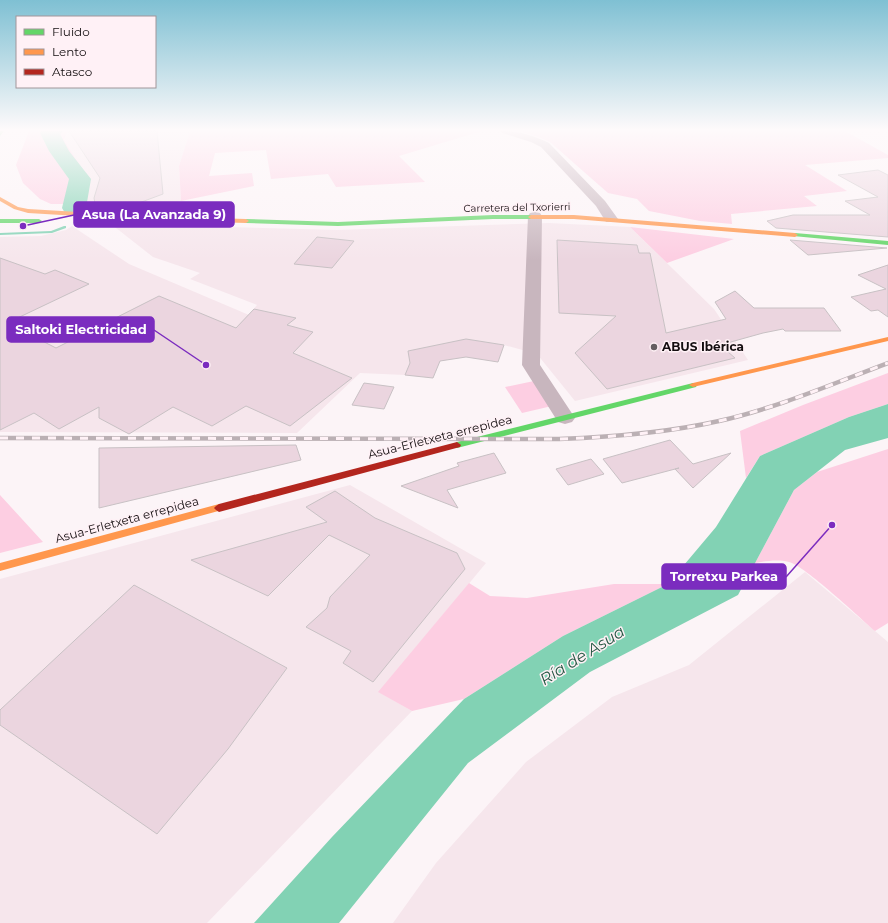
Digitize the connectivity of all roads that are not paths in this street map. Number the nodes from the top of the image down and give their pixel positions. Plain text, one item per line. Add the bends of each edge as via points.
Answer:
1 (573, 174) edge
2 (0, 199) edge
3 (535, 216) junction
4 (146, 218) junction
5 (611, 219) junction
6 (0, 221) edge
7 (888, 243) edge
8 (888, 338) edge
9 (565, 418) junction
10 (0, 567) edge

1 - 5 street via 601,204
2 - 4 main road via 16,208 35,212
3 - 4 main road, Carretera del Txorierri via 338,224
3 - 5 main road, Carretera del Txorierri
3 - 9 street via 531,365
4 - 6 main road
5 - 7 main road, Carretera del Txorierri
8 - 9 main road, Asua-Erletxeta errepidea
9 - 10 main road, Asua-Erletxeta errepidea

